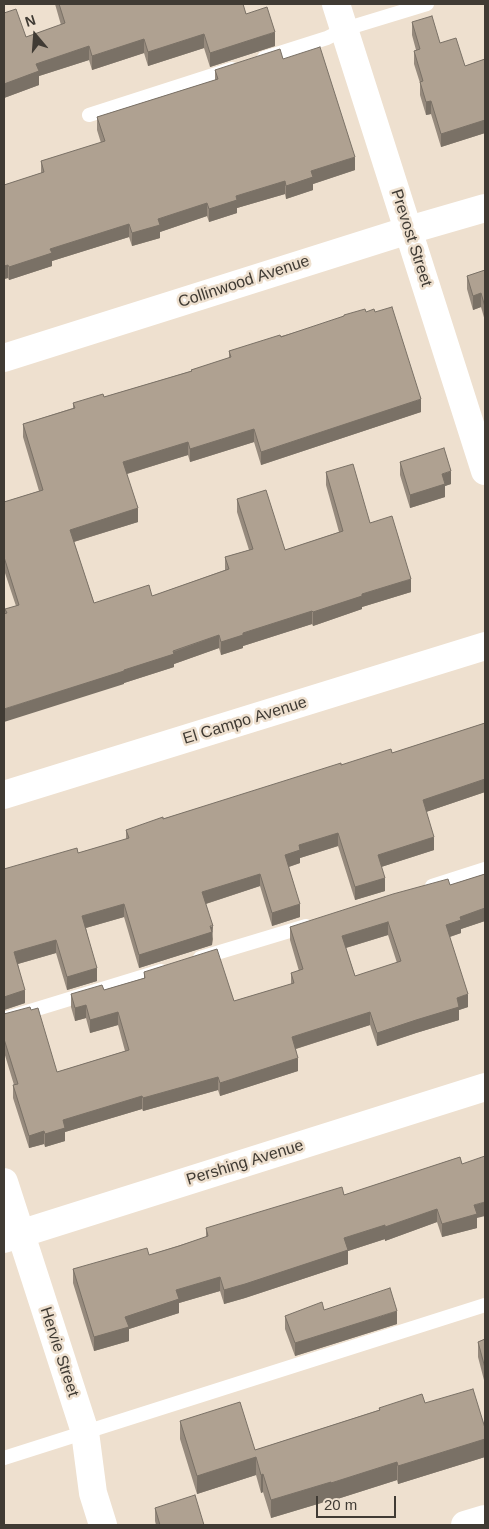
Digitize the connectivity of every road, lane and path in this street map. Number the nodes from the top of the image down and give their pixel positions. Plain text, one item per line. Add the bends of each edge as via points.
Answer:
1 (336, 4) edge
2 (427, 4) edge
3 (345, 29) junction
4 (89, 115) dead end
5 (485, 208) edge
6 (409, 230) junction
7 (4, 358) edge
8 (480, 434) edge
9 (485, 472) edge
10 (485, 646) edge
11 (4, 795) edge
12 (485, 869) edge
13 (421, 890) edge
14 (319, 922) edge
15 (189, 962) edge
16 (171, 968) edge
17 (4, 1019) edge
18 (485, 1087) edge
19 (4, 1182) edge
20 (12, 1236) edge
21 (485, 1305) edge
22 (84, 1432) junction
23 (4, 1458) edge
24 (485, 1519) edge
25 (103, 1525) edge
26 (465, 1525) edge

1 - 3 street, Prevost Street
2 - 3 lane
3 - 4 lane via 327,38
3 - 6 street, Prevost Street
5 - 6 street, Collinwood Avenue
6 - 7 street, Collinwood Avenue
6 - 8 street, Prevost Street
8 - 9 street, Prevost Street
10 - 11 street, El Campo Avenue
12 - 13 lane
14 - 15 lane
16 - 17 lane
18 - 20 street, Pershing Avenue
19 - 20 street, Hervie Street
20 - 22 street, Hervie Street
21 - 22 lane
22 - 23 lane
22 - 25 street, Hervie Street via 93,1493
24 - 26 street

